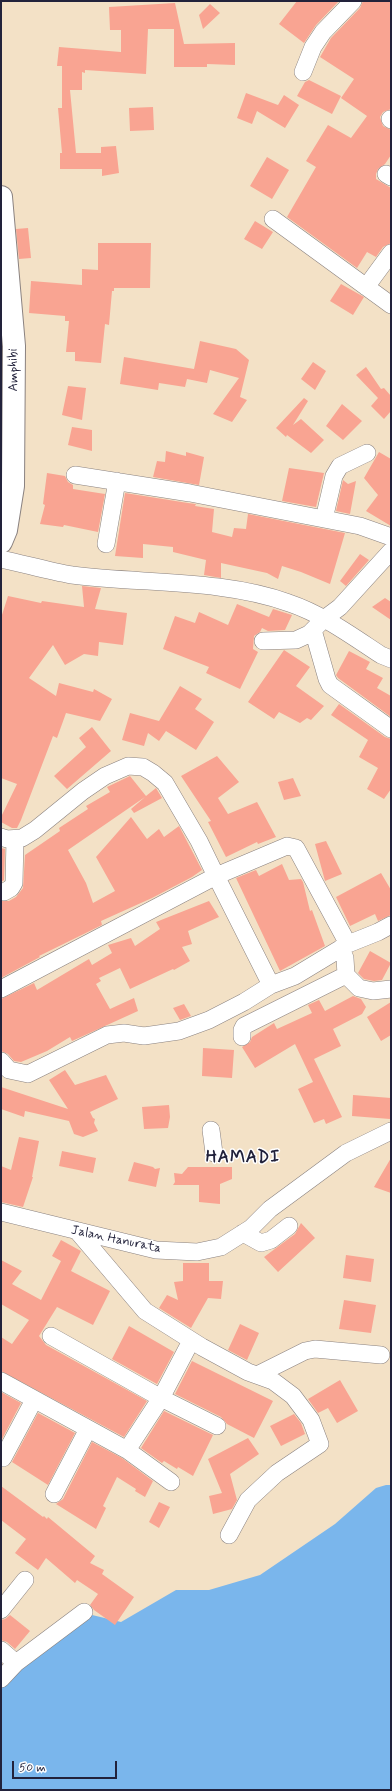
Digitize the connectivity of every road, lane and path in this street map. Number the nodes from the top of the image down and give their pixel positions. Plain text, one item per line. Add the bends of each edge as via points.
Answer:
1 (353, 1) edge
2 (303, 72) dead end
3 (1, 197) edge
4 (273, 219) dead end
5 (391, 253) edge
6 (366, 286) junction
7 (391, 305) edge
8 (367, 453) dead end
9 (75, 475) dead end
10 (117, 481) junction
11 (324, 519) junction
12 (391, 537) edge
13 (1, 542) edge
14 (106, 544) dead end
15 (391, 551) edge
16 (1, 559) edge
17 (318, 625) junction
18 (263, 641) dead end
19 (391, 659) edge
20 (391, 729) edge
21 (8, 838) edge
22 (216, 876) junction
23 (4, 892) dead end
24 (387, 932) edge
25 (344, 946) junction
26 (346, 974) junction
27 (271, 984) junction
28 (1, 989) edge
29 (391, 989) edge
30 (242, 1037) dead end
31 (1, 1061) edge
32 (211, 1130) dead end
33 (391, 1131) edge
34 (214, 1153) dead end
35 (1, 1212) edge
36 (289, 1226) dead end
37 (78, 1232) junction
38 (243, 1233) junction
39 (51, 1336) dead end
40 (191, 1341) junction
41 (381, 1355) dead end
42 (259, 1374) junction
43 (1, 1381) edge
44 (161, 1398) junction
45 (34, 1400) junction
46 (217, 1426) dead end
47 (88, 1429) junction
48 (127, 1450) junction
49 (3, 1458) dead end
50 (171, 1482) dead end
51 (54, 1494) dead end
52 (229, 1535) dead end
53 (25, 1580) dead end
54 (1, 1610) edge
55 (84, 1612) dead end
56 (1, 1650) edge
57 (16, 1662) junction
58 (1, 1679) edge

1 - 2 street via 323,32 313,47
3 - 13 main road, Amphibi via 14,346 13,486 6,530
4 - 6 street
5 - 6 street
6 - 7 street
8 - 11 street via 340,466 334,476
9 - 10 street
10 - 11 street
10 - 14 street
11 - 12 street via 360,526
15 - 17 street via 340,607
16 - 17 street via 72,575 233,590 289,603
17 - 18 street via 309,634 296,640
17 - 19 street
17 - 20 street via 330,685
21 - 22 street via 22,838 35,830 105,776 128,766 142,767 164,783 199,841
21 - 23 street via 14,883 12,888
22 - 25 street via 287,846 296,848
22 - 27 street
22 - 28 street
24 - 25 street
25 - 26 street
25 - 27 street via 295,976
26 - 29 street via 359,988 373,991
26 - 30 street via 244,1026
27 - 31 street via 244,1002 209,1020 179,1031 144,1036 124,1033 107,1035 28,1074 9,1070
32 - 34 street
33 - 38 street, Jalan Hanurata via 346,1153 294,1190
35 - 37 street, Jalan Hanurata
36 - 38 street via 271,1240 261,1243
37 - 38 street, Jalan Hanurata via 156,1250 197,1252 221,1247
37 - 40 street via 145,1311
39 - 44 street
40 - 42 street via 248,1372
40 - 44 street
41 - 42 street via 314,1349
42 - 52 street via 293,1396 311,1420 320,1444 277,1473 248,1500
43 - 45 street
44 - 46 street
44 - 48 street
45 - 47 street
45 - 49 street
47 - 48 street
47 - 51 street
48 - 50 street
53 - 54 street
55 - 57 street
56 - 57 street
57 - 58 street

